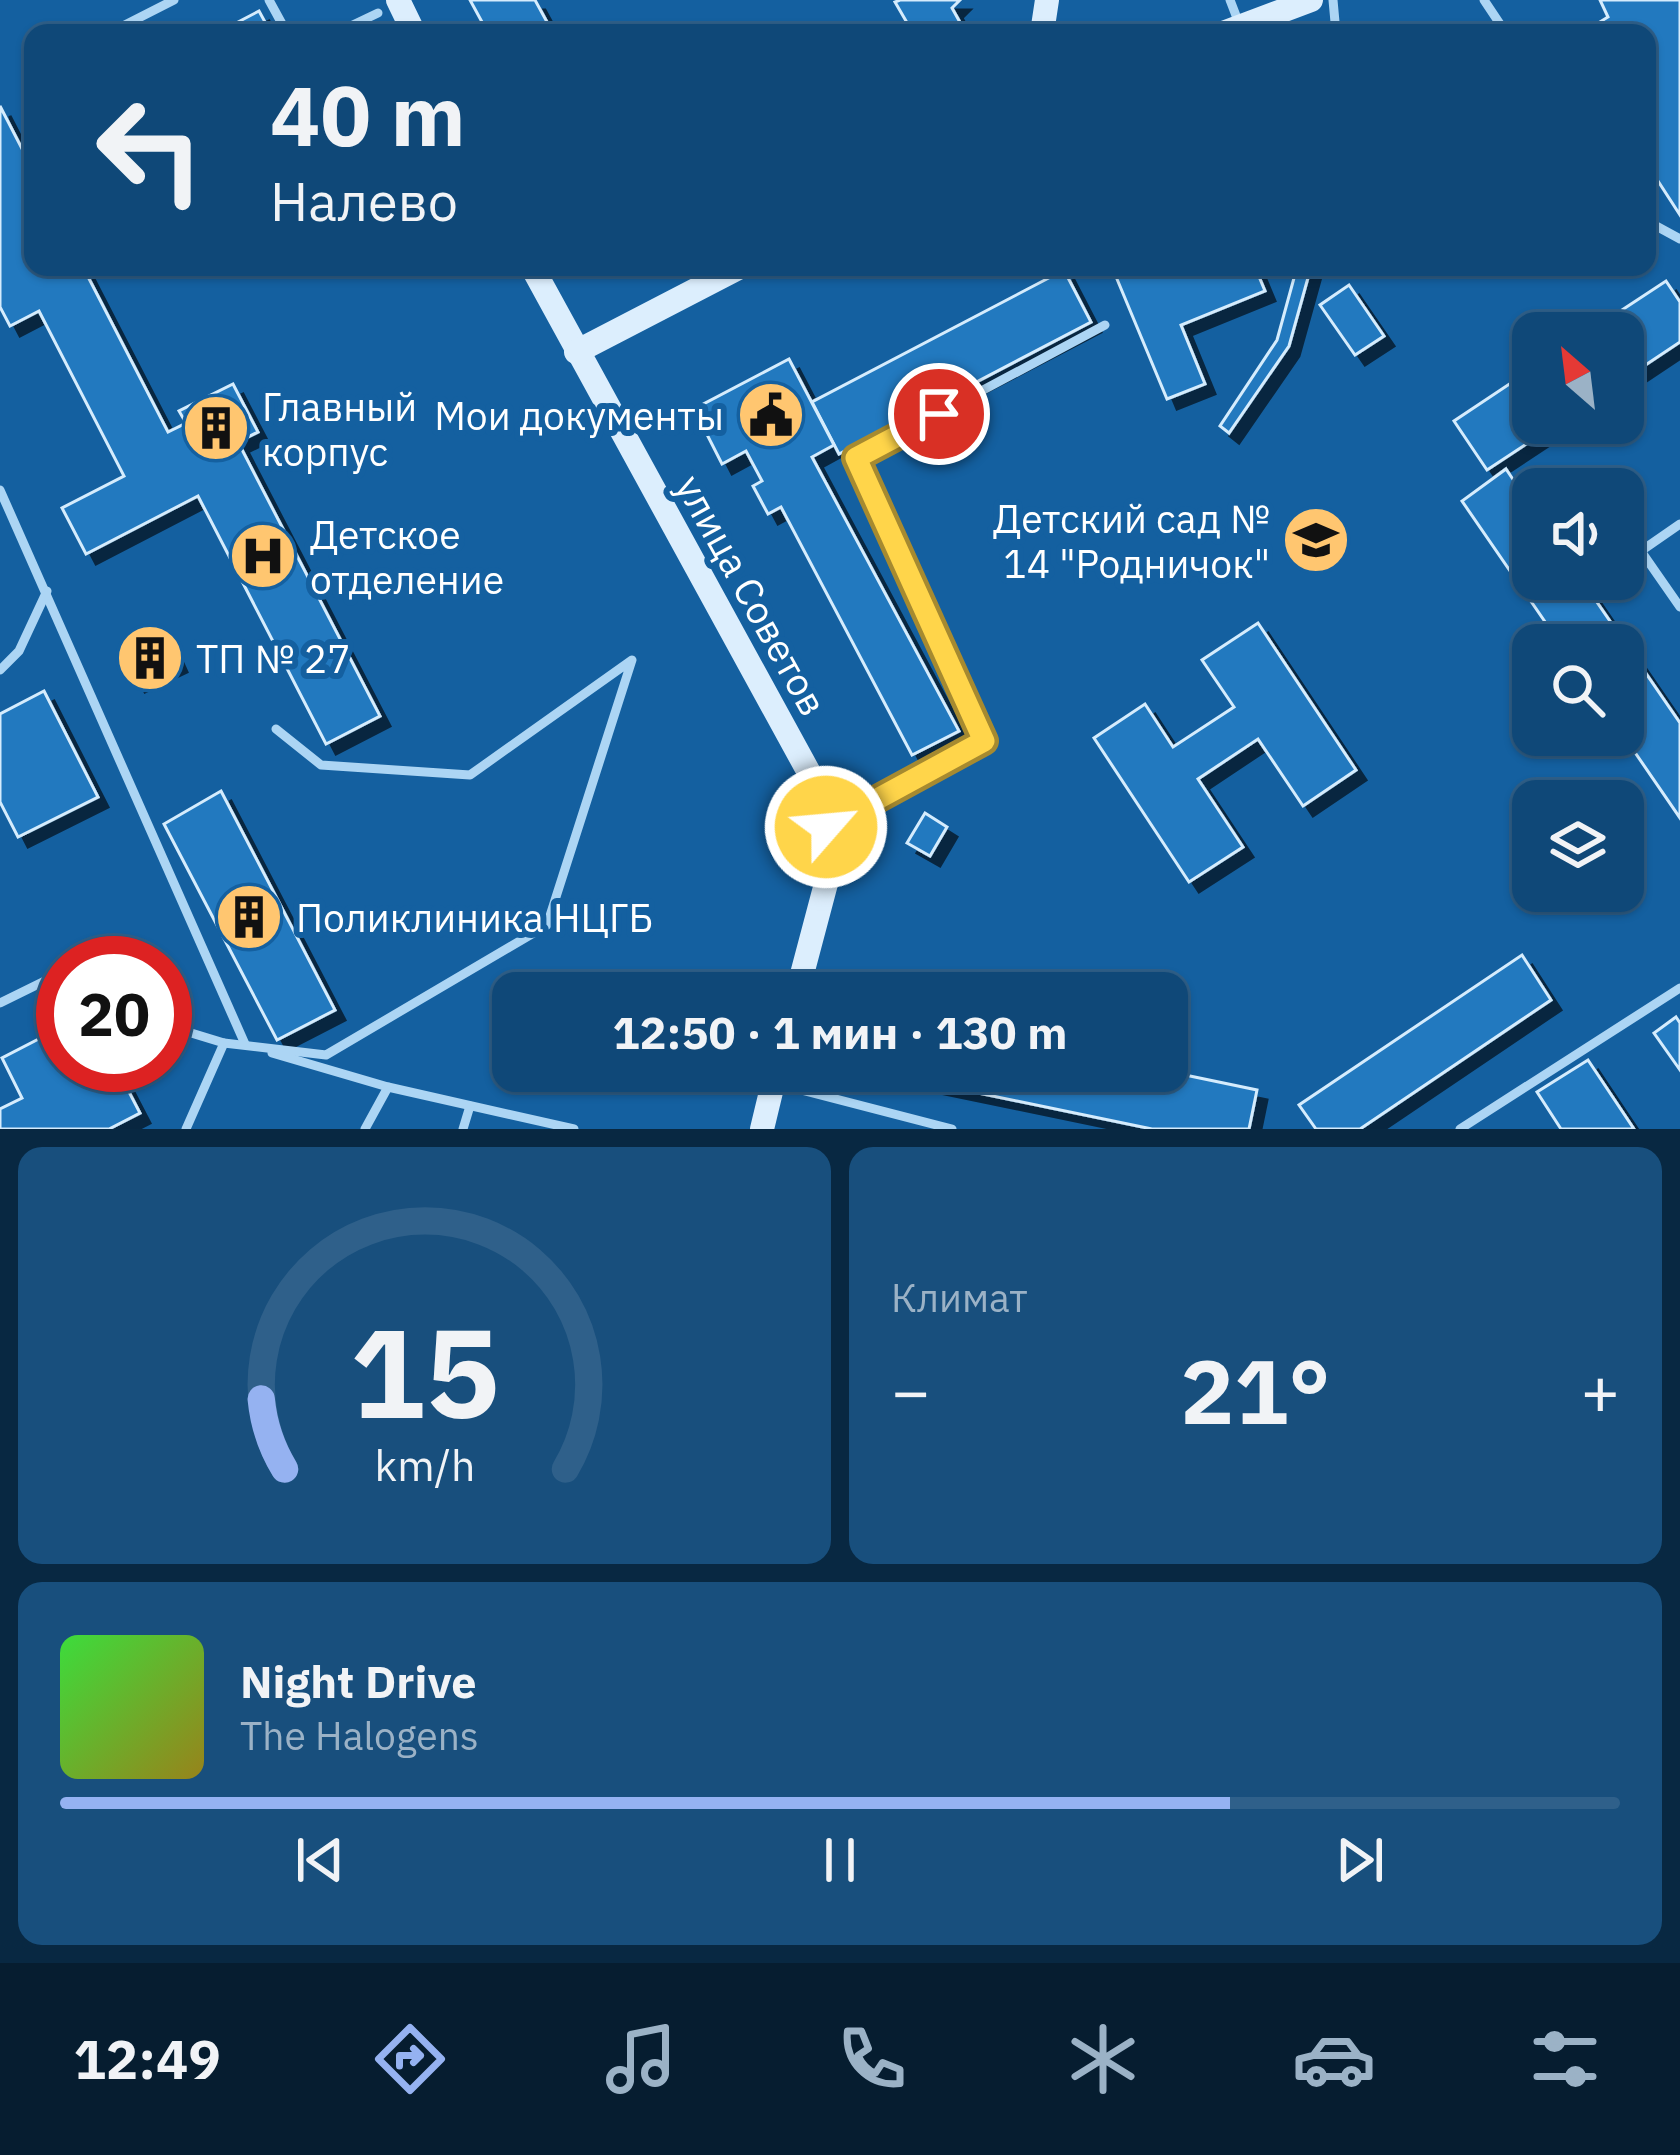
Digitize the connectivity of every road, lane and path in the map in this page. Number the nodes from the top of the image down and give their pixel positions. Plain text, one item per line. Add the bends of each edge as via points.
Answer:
1 (174, 0) edge
2 (1312, 0) edge
3 (388, 7) edge
4 (125, 24) edge
5 (354, 24) edge
6 (1246, 24) edge
7 (537, 276) edge
8 (723, 276) edge
9 (1105, 325) dead end
10 (576, 352) junction
11 (0, 490) edge
12 (1680, 524) edge
13 (47, 591) junction
14 (1680, 608) edge
15 (0, 670) edge
16 (276, 729) dead end
17 (826, 827) junction
18 (803, 972) edge
19 (36, 986) edge
20 (1680, 988) edge
21 (0, 1004) edge
22 (192, 1033) edge
23 (224, 1043) junction
24 (242, 1044) junction
25 (388, 1087) junction
26 (771, 1092) edge
27 (825, 1092) edge
28 (470, 1106) junction
29 (186, 1129) edge
30 (365, 1129) edge
31 (463, 1129) edge
32 (574, 1129) edge
33 (762, 1129) edge
34 (952, 1129) edge
35 (1460, 1129) edge

1 - 4 lane
2 - 6 street
3 - 5 lane
7 - 10 street, улица Советов
8 - 10 street
9 - 17 lane via 856,458 984,741
10 - 17 street, улица Советов via 818,789
11 - 13 lane
12 - 14 lane via 1641,551
13 - 15 lane via 20,651
13 - 24 lane
16 - 24 lane via 321,765 470,775 632,660 547,925 326,1055
17 - 18 street, улица Советов via 828,876
19 - 21 lane
20 - 35 lane
22 - 23 lane
23 - 24 lane
23 - 29 lane
24 - 25 lane
25 - 28 lane
25 - 30 lane
26 - 33 street
27 - 34 lane
28 - 31 lane
28 - 32 lane

